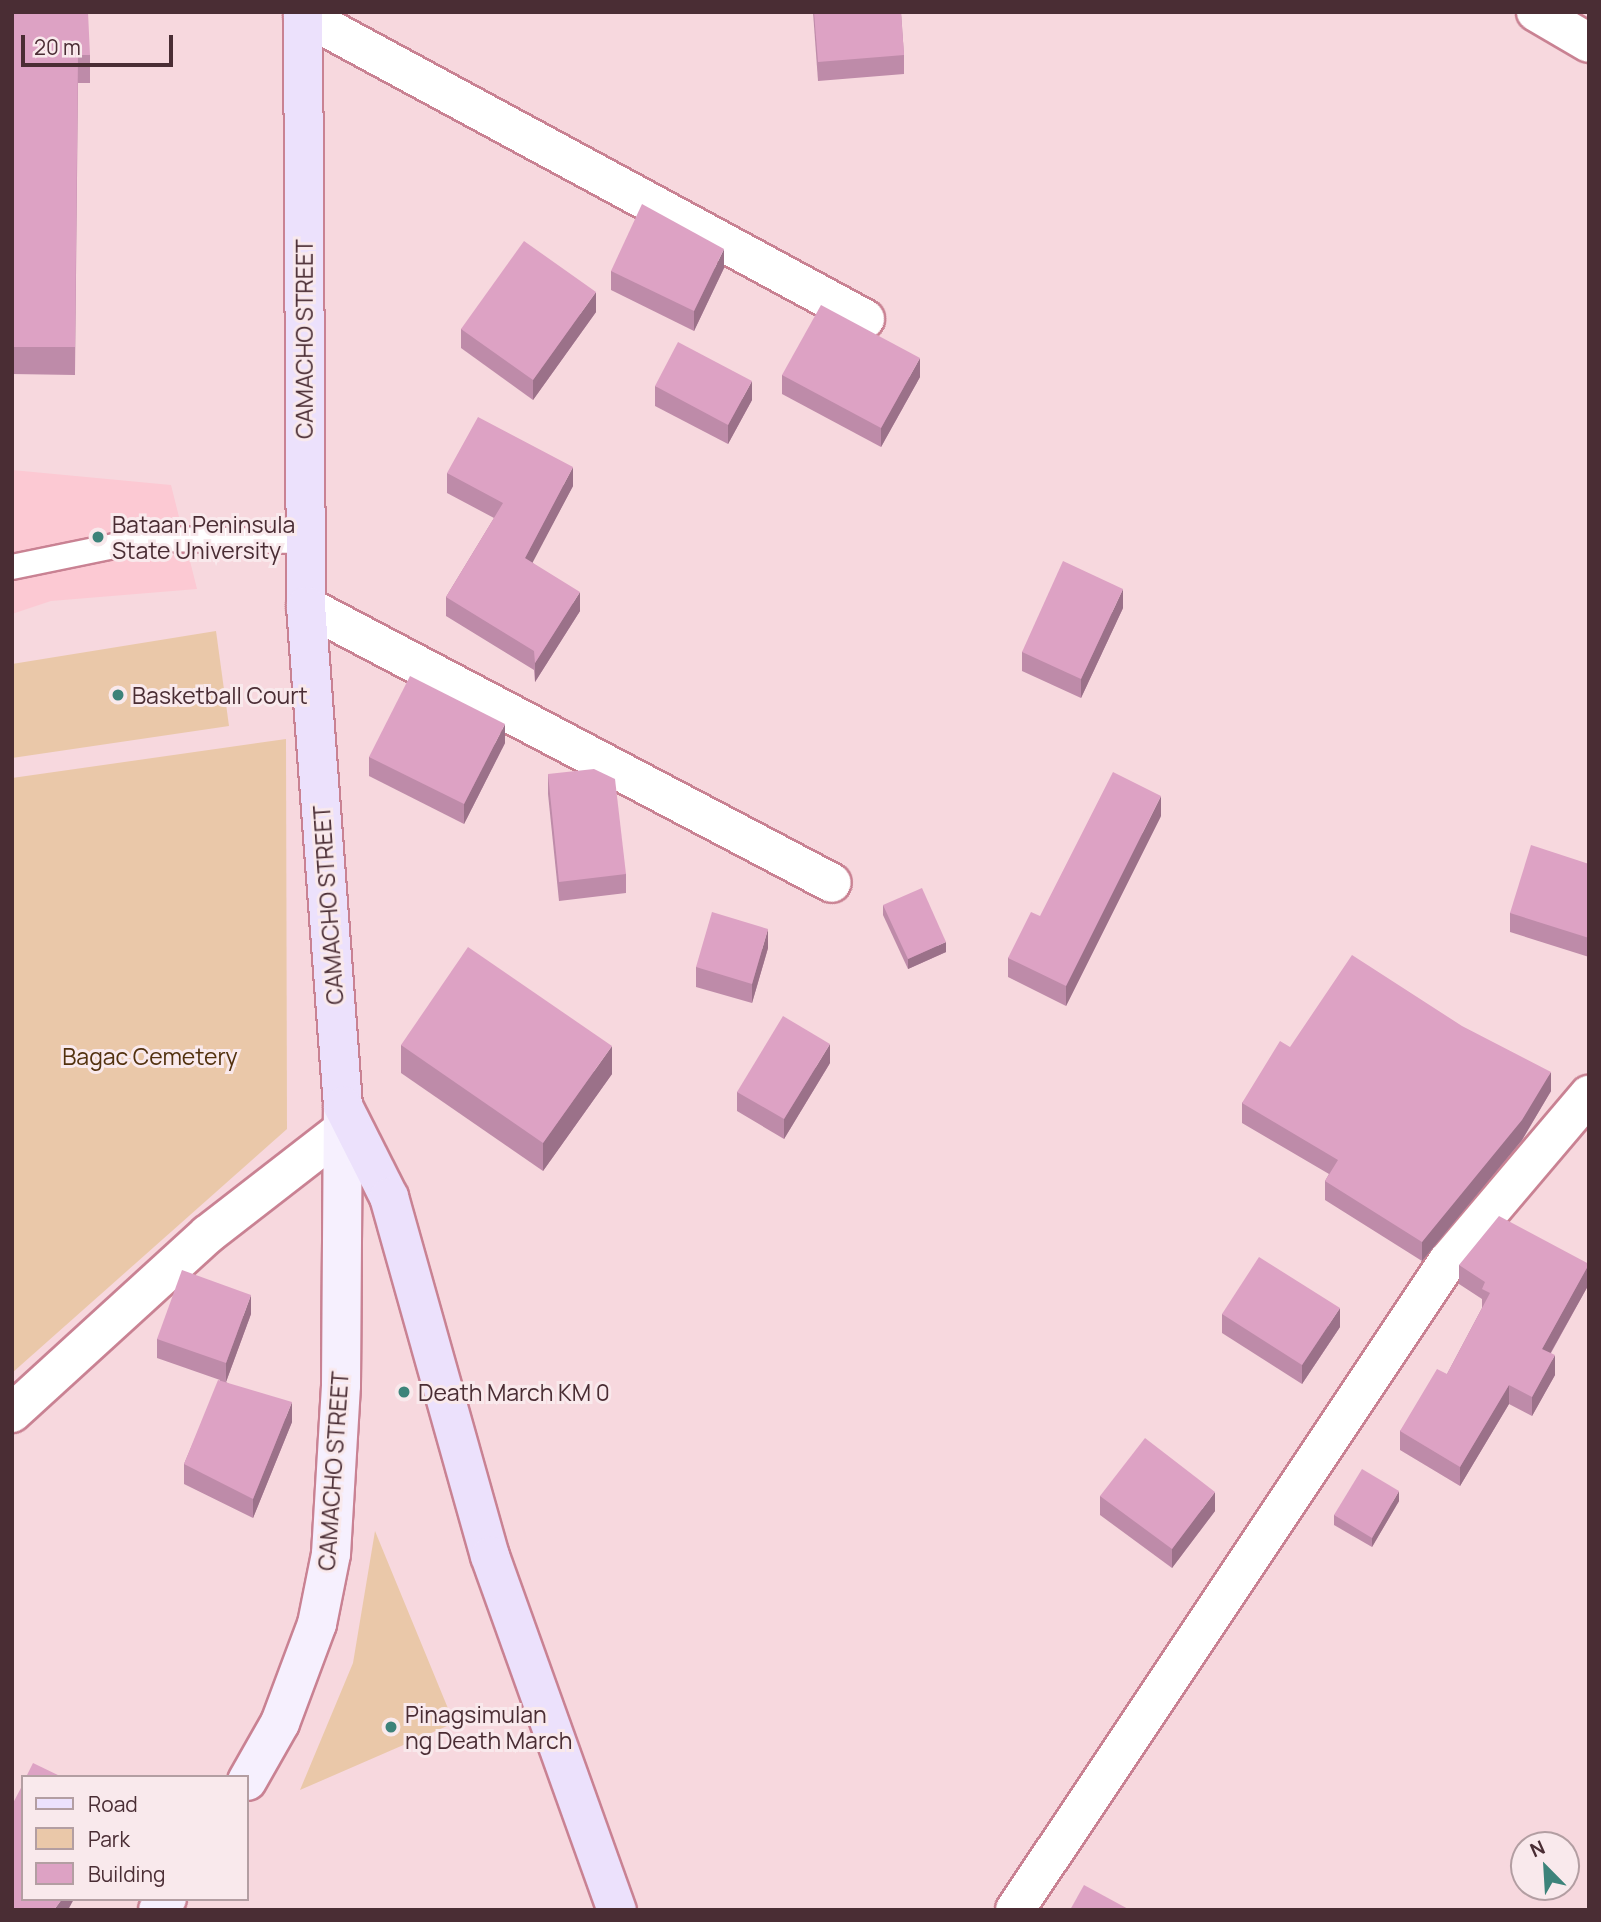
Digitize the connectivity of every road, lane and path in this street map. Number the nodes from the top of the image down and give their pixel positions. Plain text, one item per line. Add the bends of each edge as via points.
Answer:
1 (1536, 12) edge
2 (303, 14) edge
3 (1589, 43) edge
4 (865, 319) dead end
5 (305, 541) junction
6 (12, 567) edge
7 (306, 606) junction
8 (832, 883) dead end
9 (1589, 1095) edge
10 (342, 1118) junction
11 (12, 1413) edge
12 (248, 1779) edge
13 (617, 1910) edge
14 (1015, 1910) edge

1 - 3 street
2 - 4 street
2 - 5 main road, CAMACHO STREET
5 - 6 lane via 148,539
5 - 7 main road, CAMACHO STREET
7 - 8 street
7 - 10 main road, CAMACHO STREET
9 - 14 street via 1448,1261
10 - 11 street
10 - 12 street, CAMACHO STREET via 341,1385 331,1554 317,1624 280,1723
10 - 13 main road via 389,1197 490,1556

